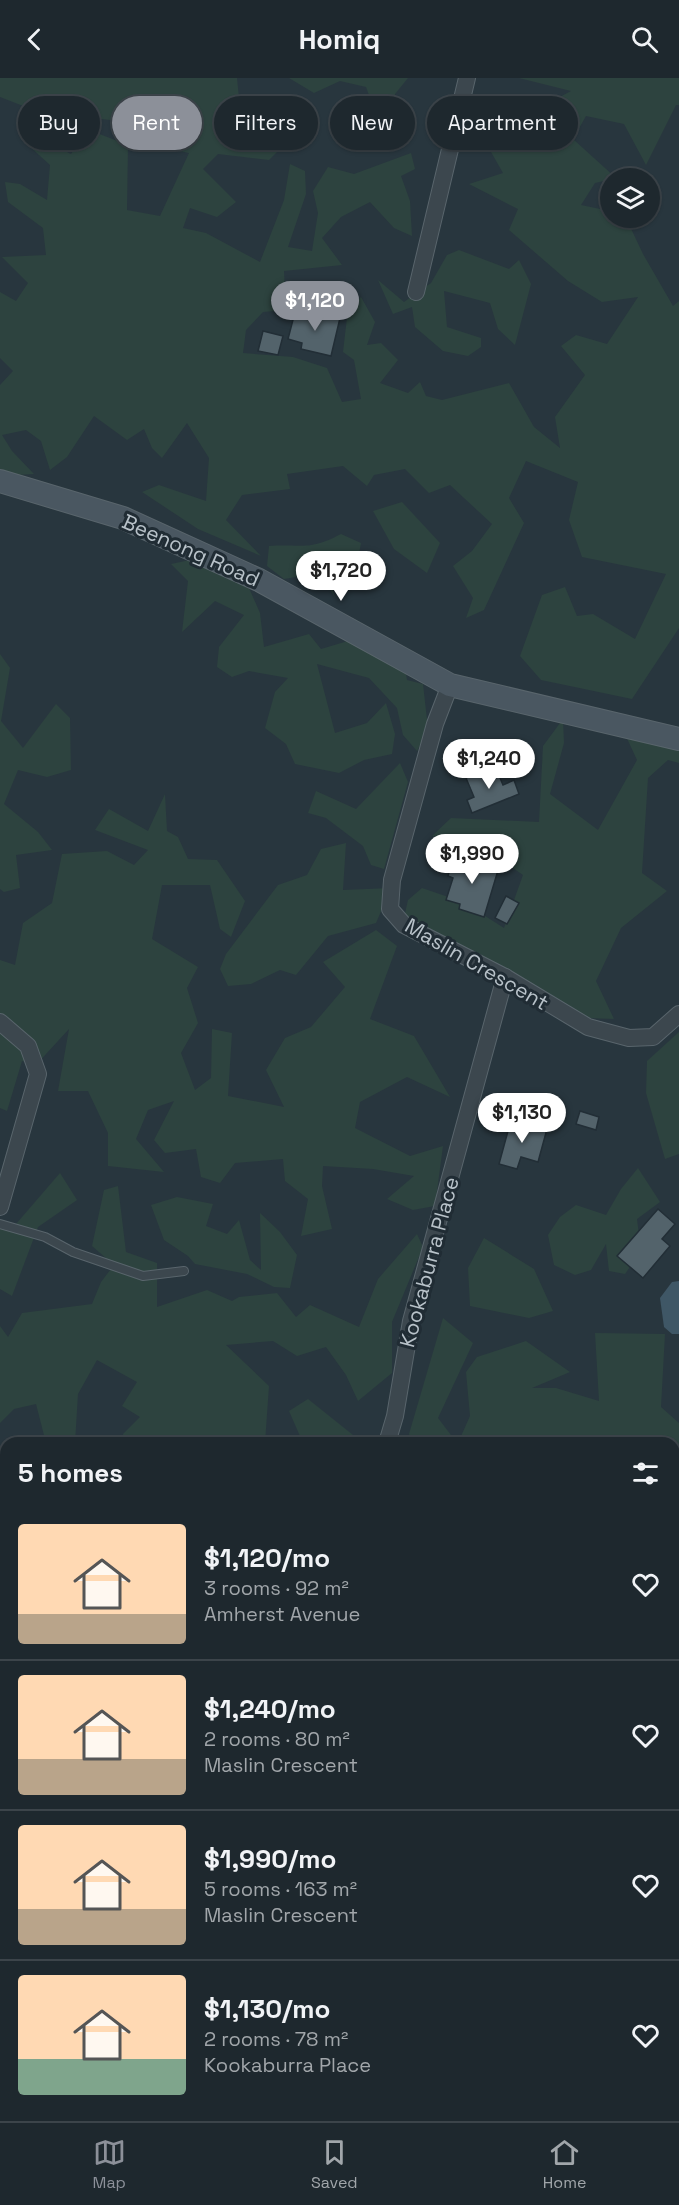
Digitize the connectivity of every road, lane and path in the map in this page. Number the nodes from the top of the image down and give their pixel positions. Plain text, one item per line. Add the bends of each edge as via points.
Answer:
1 (467, 78) edge
2 (416, 292) dead end
3 (0, 481) edge
4 (450, 685) junction
5 (679, 739) edge
6 (505, 977) junction
7 (679, 1014) edge
8 (0, 1022) edge
9 (0, 1207) edge
10 (0, 1224) edge
11 (184, 1271) dead end
12 (389, 1437) edge

1 - 2 street
3 - 4 street, Beenong Road via 123,518 259,580
4 - 5 street, Beenong Road
4 - 6 street, Maslin Crescent via 435,724 395,869 390,909 404,925
6 - 7 street, Maslin Crescent via 574,1020 629,1038 654,1037
6 - 12 street, Kookaburra Place via 411,1321
8 - 9 street via 28,1046 38,1074
10 - 11 lane via 45,1237 73,1252 143,1276

